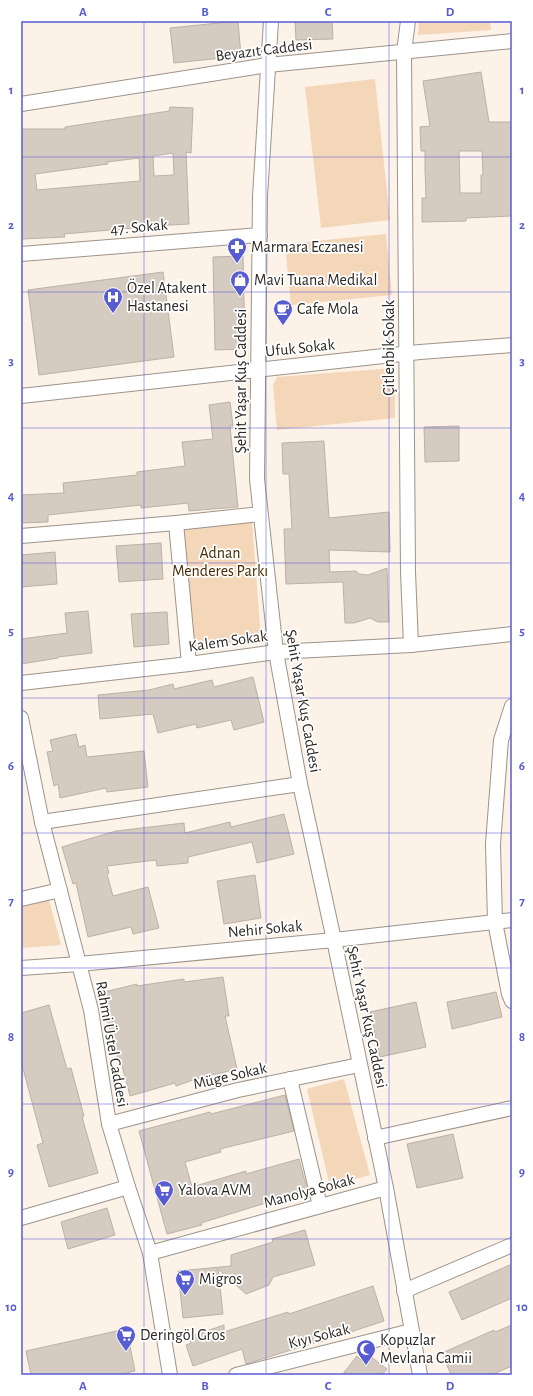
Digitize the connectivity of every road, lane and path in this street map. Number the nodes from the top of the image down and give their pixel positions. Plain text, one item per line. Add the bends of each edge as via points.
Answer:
1 (271, 21) edge
2 (408, 21) edge
3 (512, 41) edge
4 (404, 52) junction
5 (268, 65) junction
6 (21, 104) edge
7 (260, 235) junction
8 (21, 254) edge
9 (512, 345) edge
10 (406, 354) junction
11 (258, 369) junction
12 (21, 396) edge
13 (260, 514) junction
14 (176, 523) junction
15 (21, 536) edge
16 (512, 634) edge
17 (411, 644) junction
18 (276, 652) junction
19 (189, 664) junction
20 (21, 683) edge
21 (512, 706) edge
22 (21, 718) edge
23 (300, 784) junction
24 (42, 822) junction
25 (60, 890) junction
26 (21, 899) edge
27 (512, 920) edge
28 (495, 922) junction
29 (334, 940) junction
30 (79, 964) junction
31 (21, 968) edge
32 (512, 1001) edge
33 (359, 1065) junction
34 (290, 1079) junction
35 (512, 1108) edge
36 (109, 1124) junction
37 (375, 1138) junction
38 (128, 1187) junction
39 (386, 1188) junction
40 (320, 1206) junction
41 (21, 1218) edge
42 (512, 1245) edge
43 (150, 1253) junction
44 (404, 1291) junction
45 (411, 1331) junction
46 (170, 1375) edge
47 (236, 1375) edge
48 (420, 1375) edge

1 - 5 street, Şehit Yaşar Kuş Caddesi
2 - 4 street, Çitlenbik Sokak
3 - 4 street, Beyazıt Caddesi
4 - 5 street, Beyazıt Caddesi
4 - 10 street, Çitlenbik Sokak
5 - 6 street, Beyazıt Caddesi
5 - 7 street, Şehit Yaşar Kuş Caddesi
7 - 8 street, 47. Sokak
7 - 11 street, Şehit Yaşar Kuş Caddesi
9 - 10 street, Ufuk Sokak
10 - 11 street, Ufuk Sokak
10 - 17 street, Çitlenbik Sokak
11 - 12 street, Ufuk Sokak
11 - 13 street, Şehit Yaşar Kuş Caddesi
13 - 14 street
13 - 18 street, Şehit Yaşar Kuş Caddesi
14 - 15 street
14 - 19 street
16 - 17 street, Kalem Sokak
17 - 18 street, Kalem Sokak
18 - 19 street, Kalem Sokak
18 - 23 street, Şehit Yaşar Kuş Caddesi
19 - 20 street, Kalem Sokak
21 - 28 street via 501,740 492,844
22 - 24 street, Rahmi Üstel Caddesi
23 - 24 street
23 - 29 street, Şehit Yaşar Kuş Caddesi
24 - 25 street, Rahmi Üstel Caddesi
25 - 26 street
25 - 30 street, Rahmi Üstel Caddesi
27 - 28 street, Nehir Sokak
28 - 29 street, Nehir Sokak
28 - 32 street
29 - 30 street, Nehir Sokak
29 - 33 street, Şehit Yaşar Kuş Caddesi
30 - 31 street, Nehir Sokak
30 - 36 street, Rahmi Üstel Caddesi via 91,1010
33 - 34 street, Müge Sokak
33 - 37 street, Şehit Yaşar Kuş Caddesi
34 - 36 street, Müge Sokak
34 - 40 street
35 - 37 street
36 - 38 street, Rahmi Üstel Caddesi
37 - 39 street, Şehit Yaşar Kuş Caddesi
38 - 41 street
38 - 43 street, Rahmi Üstel Caddesi
39 - 40 street, Manolya Sokak
39 - 44 street, Şehit Yaşar Kuş Caddesi
40 - 43 street, Manolya Sokak
42 - 44 street
43 - 46 street, Rahmi Üstel Caddesi
44 - 45 street, Şehit Yaşar Kuş Caddesi
45 - 47 street, Kıyı Sokak
45 - 48 street, Şehit Yaşar Kuş Caddesi

